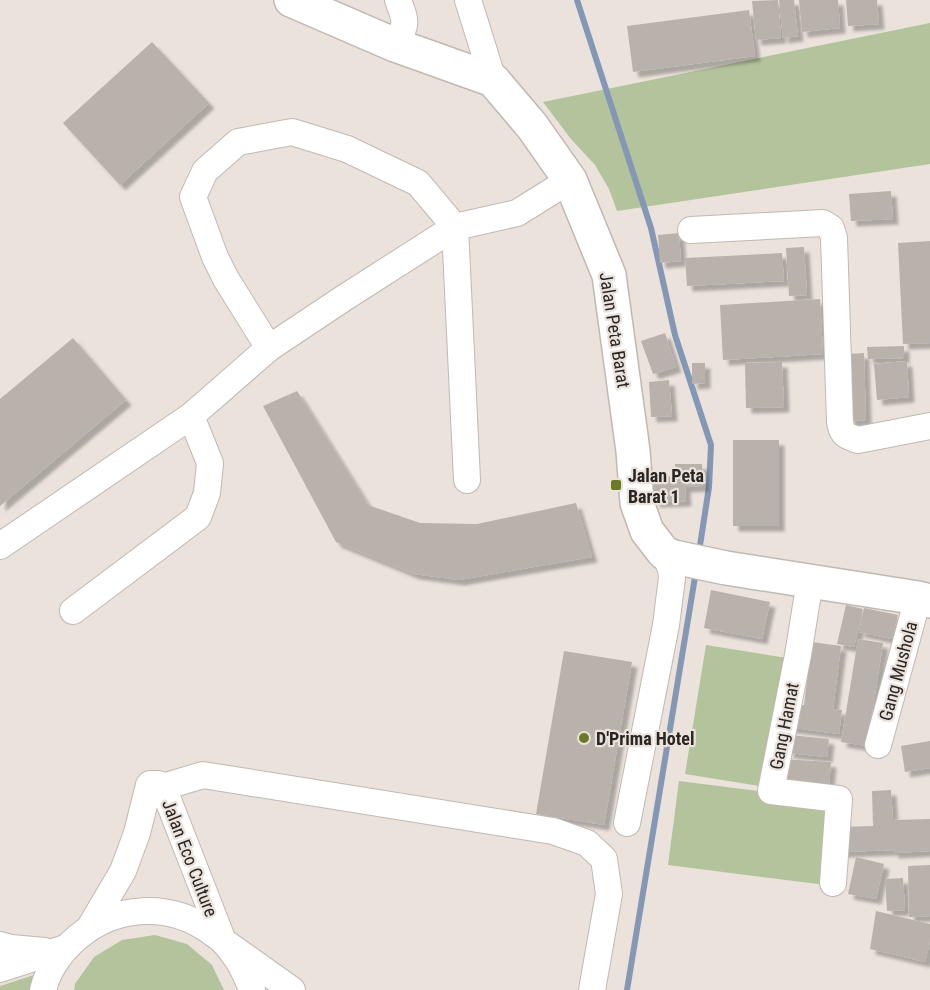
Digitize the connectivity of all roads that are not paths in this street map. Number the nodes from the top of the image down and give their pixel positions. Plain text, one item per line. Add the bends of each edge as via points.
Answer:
1 (291, 0) edge
2 (398, 0) edge
3 (468, 0) edge
4 (394, 45) junction
5 (493, 80) junction
6 (570, 180) junction
7 (455, 227) junction
8 (691, 230) dead end
9 (269, 348) junction
10 (191, 416) junction
11 (930, 426) edge
12 (467, 480) dead end
13 (0, 546) edge
14 (669, 555) junction
15 (810, 581) junction
16 (924, 599) edge
17 (74, 611) dead end
18 (878, 745) dead end
19 (163, 787) junction
20 (627, 823) dead end
21 (833, 883) dead end
22 (90, 927) junction
23 (223, 941) junction
24 (0, 945) edge
25 (65, 948) junction
26 (0, 969) edge
27 (43, 990) edge
28 (252, 990) edge
29 (292, 990) edge
30 (592, 990) edge

1 - 4 main road
2 - 4 street via 406,22
3 - 5 street
4 - 5 main road
5 - 6 main road, Jalan Peta Barat
6 - 7 street via 517,213
6 - 14 main road, Jalan Peta Barat via 609,275 637,503 647,531
7 - 9 street
7 - 9 street via 418,183 347,149 292,132 238,142 206,171 193,197 226,279
7 - 12 street
8 - 11 street via 823,223 831,228 842,431 858,440
9 - 10 street
10 - 13 street
10 - 17 street via 210,463 207,493 198,517
14 - 15 main road
14 - 20 street via 672,578 666,625
15 - 16 main road
15 - 21 street, Gang Hamat via 771,791 839,799
16 - 18 street, Gang Mushola
19 - 22 street, Jalan Eco Culture via 150,783 123,871
19 - 23 street, Jalan Eco Culture
19 - 30 street via 204,775 553,831 587,843 604,859 609,894
22 - 23 street via 109,917 136,911 172,913 198,923
22 - 25 street
23 - 28 street via 244,969
23 - 29 street
24 - 25 street via 44,951
25 - 26 street
25 - 27 street via 45,979

